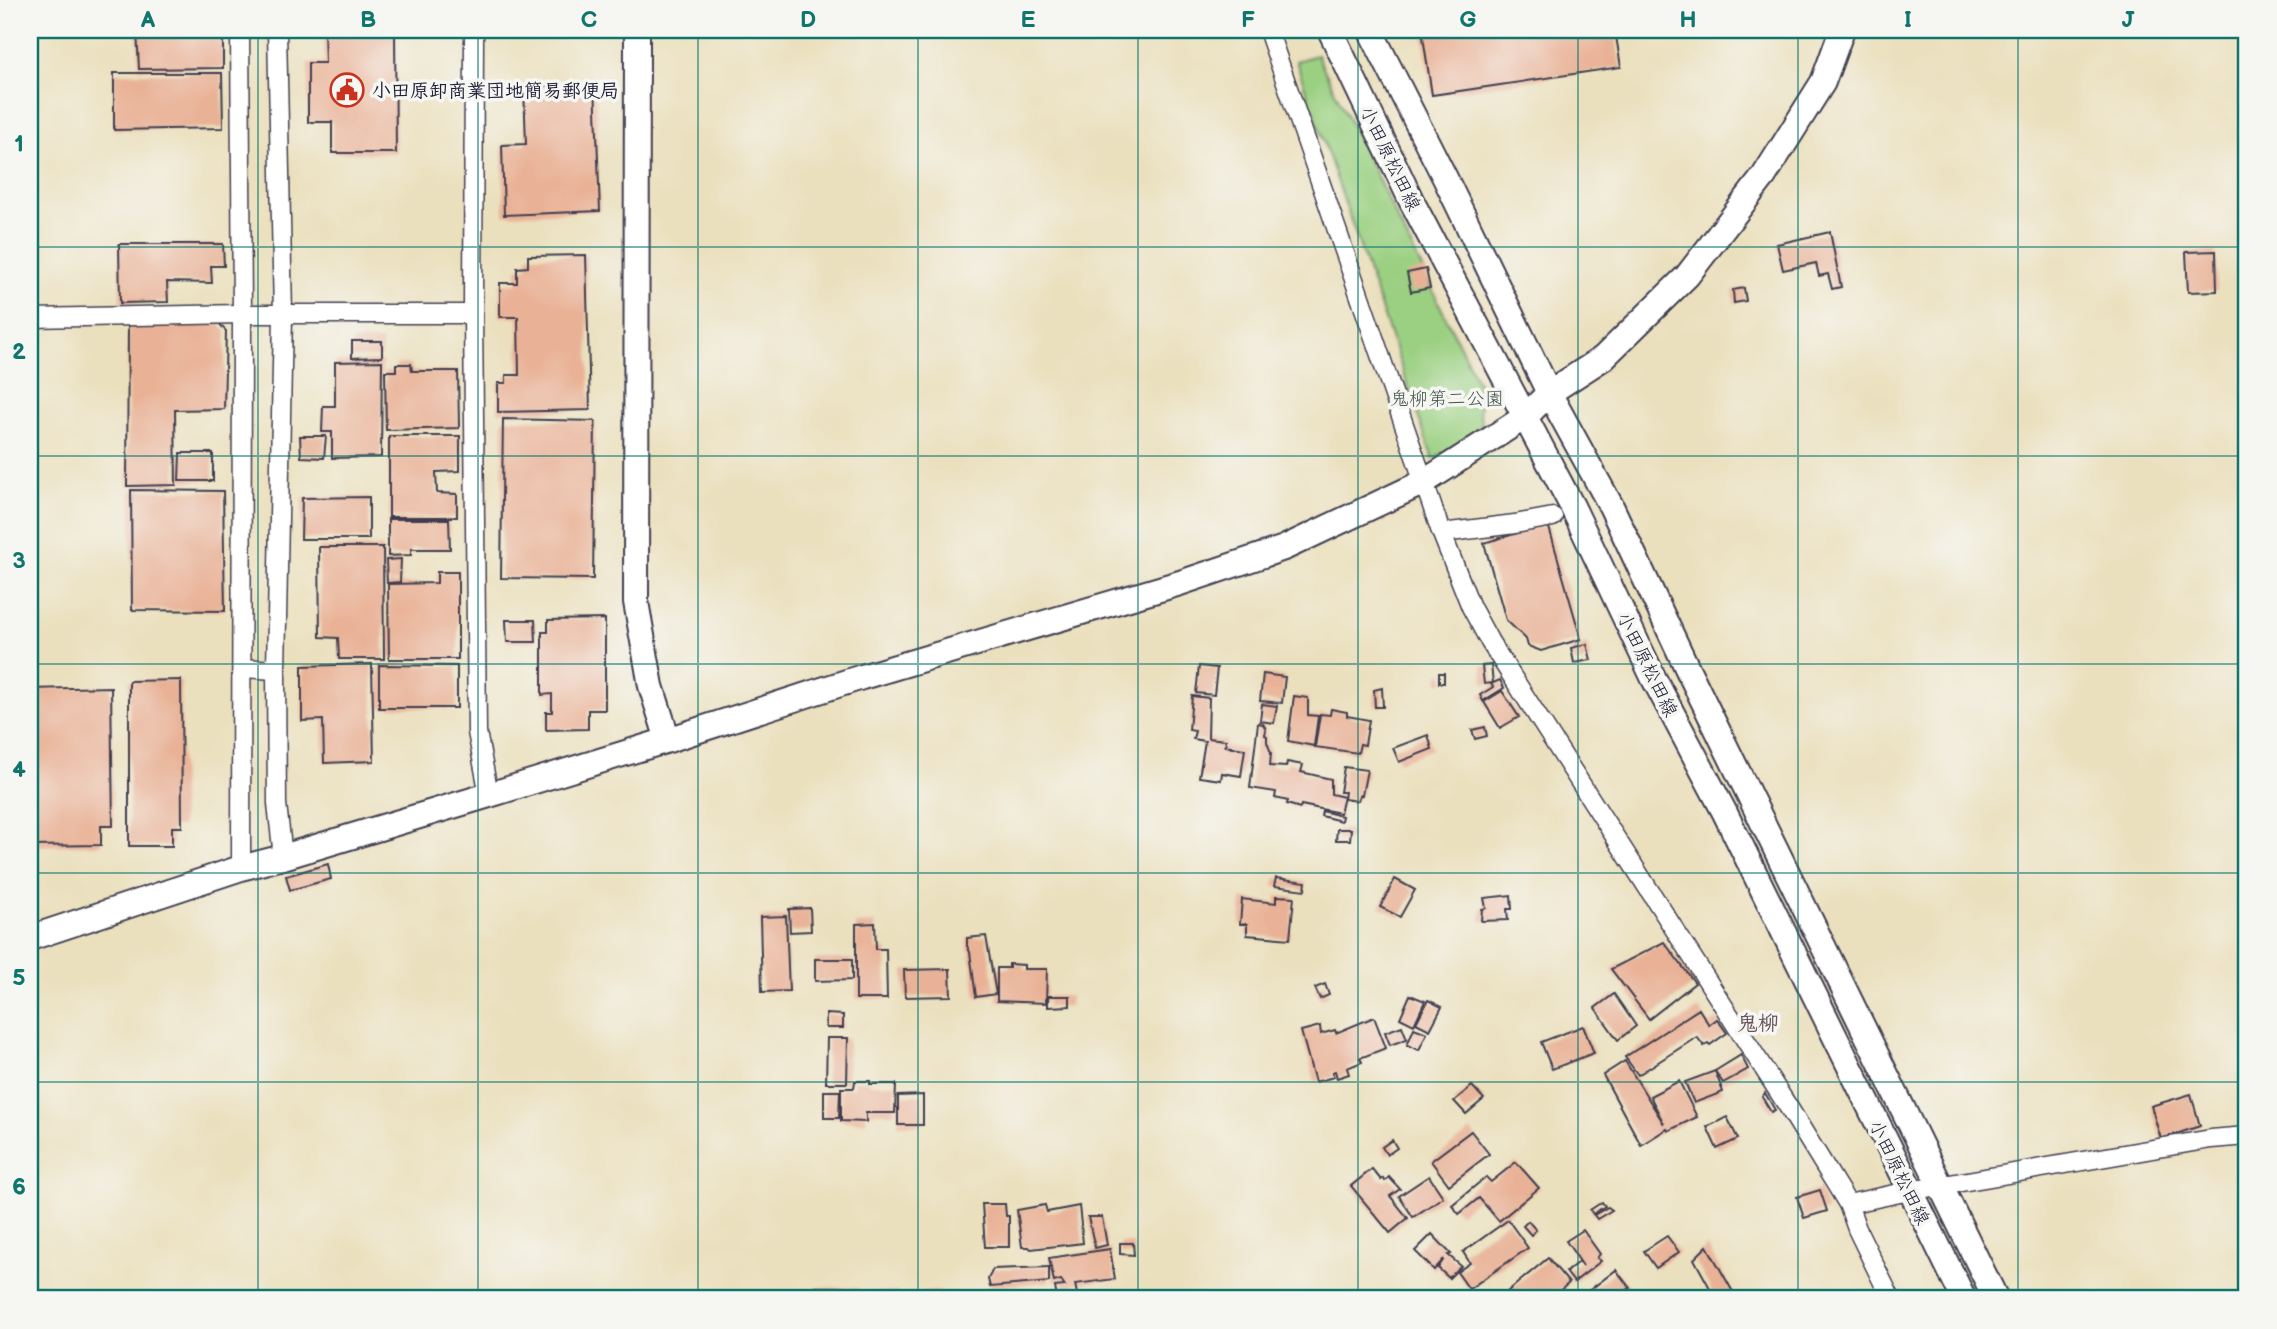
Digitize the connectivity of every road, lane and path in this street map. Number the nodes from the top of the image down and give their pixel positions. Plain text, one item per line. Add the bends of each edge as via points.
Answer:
1 (240, 30) edge
2 (276, 30) edge
3 (474, 30) edge
4 (637, 30) edge
5 (1268, 30) edge
6 (1330, 30) edge
7 (1370, 30) edge
8 (1842, 30) edge
9 (243, 313) junction
10 (473, 314) junction
11 (282, 315) junction
12 (30, 318) edge
13 (1549, 393) junction
14 (1525, 417) junction
15 (1424, 482) junction
16 (1553, 517) dead end
17 (1442, 533) junction
18 (242, 668) junction
19 (276, 670) junction
20 (668, 740) junction
21 (489, 795) junction
22 (283, 857) junction
23 (241, 868) junction
24 (30, 938) edge
25 (2247, 1136) edge
26 (1941, 1187) junction
27 (1909, 1192) junction
28 (1847, 1204) junction
29 (1891, 1299) edge
30 (1964, 1299) edge
31 (1996, 1299) edge

1 - 9 street
2 - 11 street
3 - 10 street
4 - 20 main road via 636,602 651,686
5 - 15 street
6 - 14 main road, 小田原松田線 via 1412,202
7 - 13 main road, 小田原松田線
8 - 13 main road via 1823,82 1764,176 1687,276 1603,358
9 - 11 street
9 - 12 street
9 - 18 street
10 - 11 street
10 - 21 street via 477,732
11 - 19 street
13 - 14 main road
13 - 26 main road, 小田原松田線 via 1611,506
14 - 15 main road
14 - 27 main road, 小田原松田線
15 - 17 street
15 - 20 main road via 1284,548
16 - 17 street
17 - 28 street via 1490,642
18 - 19 street
18 - 23 street
19 - 22 street via 277,804
20 - 21 main road
21 - 22 main road
22 - 23 main road
23 - 24 main road
25 - 26 street
26 - 27 street
26 - 31 main road, 小田原松田線
27 - 28 street
27 - 30 main road, 小田原松田線
28 - 29 street

